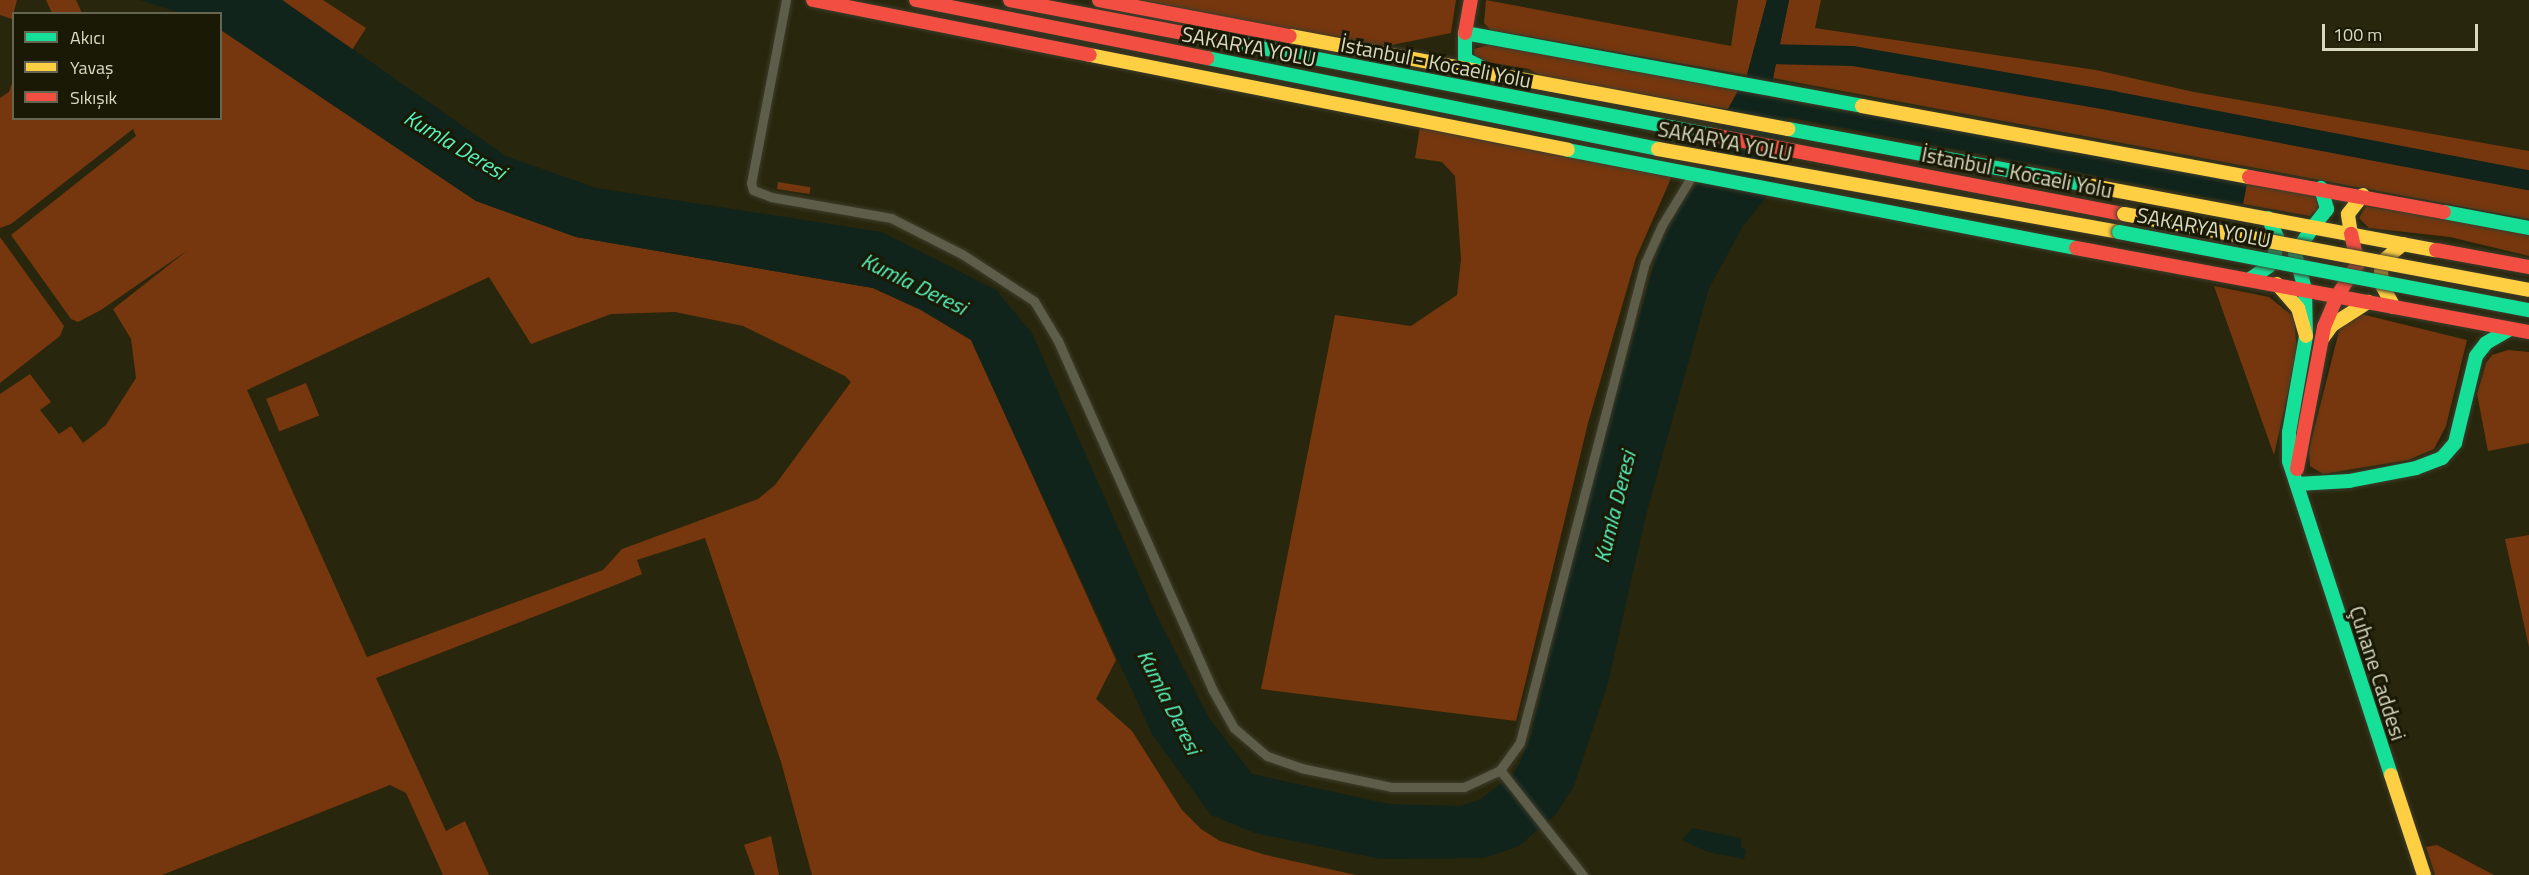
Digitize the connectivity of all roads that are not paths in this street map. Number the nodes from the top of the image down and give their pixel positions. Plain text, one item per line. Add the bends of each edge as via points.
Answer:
1 (786, 0) edge
2 (813, 0) edge
3 (916, 0) edge
4 (1010, 0) edge
5 (1099, 0) edge
6 (1471, 0) edge
7 (1465, 33) junction
8 (1424, 63) junction
9 (1538, 83) junction
10 (1814, 155) junction
11 (1967, 163) junction
12 (1698, 175) junction
13 (1793, 176) junction
14 (2321, 188) junction
15 (2363, 195) junction
16 (2268, 218) junction
17 (1964, 227) junction
18 (2313, 227) junction
19 (2529, 228) edge
20 (2351, 234) junction
21 (2403, 244) junction
22 (2529, 267) edge
23 (2250, 279) junction
24 (2277, 284) junction
25 (2305, 289) junction
26 (2529, 290) edge
27 (2337, 296) junction
28 (2368, 302) junction
29 (2394, 307) junction
30 (2529, 310) edge
31 (2510, 328) junction
32 (2529, 332) edge
33 (2306, 336) junction
34 (2322, 339) junction
35 (2297, 484) junction
36 (1502, 772) junction
37 (1583, 875) edge
38 (2424, 875) edge

1 - 36 street via 751,183 753,190 771,197 891,218 962,254 1034,301 1058,341 1212,689 1247,743 1293,765 1391,787 1464,787
2 - 12 main road
3 - 13 main road, SAKARYA YOLU
4 - 10 main road, İstanbul - Kocaeli Yolu
5 - 8 main road
6 - 7 main road
7 - 8 main road via 1455,52
7 - 9 main road via 1465,59 1469,64 1513,73
7 - 14 main road
8 - 9 main road
9 - 11 main road
10 - 11 main road
10 - 26 main road, İstanbul - Kocaeli Yolu, bridge
11 - 16 main road
12 - 17 main road
12 - 36 street via 1662,225 1645,263 1530,710 1516,749
13 - 17 main road
13 - 30 main road, SAKARYA YOLU, bridge via 2119,232
14 - 15 main road
14 - 18 main road via 2327,209
15 - 19 main road
15 - 20 main road via 2348,214
16 - 18 main road
16 - 23 main road via 2277,237 2275,253 2270,266
17 - 23 main road
18 - 20 main road
18 - 25 main road via 2295,254
20 - 21 main road
20 - 27 main road via 2358,264
21 - 22 main road
21 - 29 main road via 2384,260 2381,272 2382,285
23 - 24 main road
24 - 25 main road
24 - 33 main road via 2298,308
25 - 27 main road
25 - 33 main road, Çuhane Caddesi
27 - 28 main road
27 - 34 main road, Çuhane Caddesi
28 - 29 main road
28 - 34 main road via 2332,325
29 - 31 main road
31 - 32 main road
31 - 35 main road via 2486,343 2476,356 2455,443 2442,458 2416,468 2349,481
33 - 35 main road, Çuhane Caddesi via 2289,432 2289,461
34 - 35 main road, Çuhane Caddesi via 2300,443
35 - 38 main road, Çuhane Caddesi
36 - 37 street

